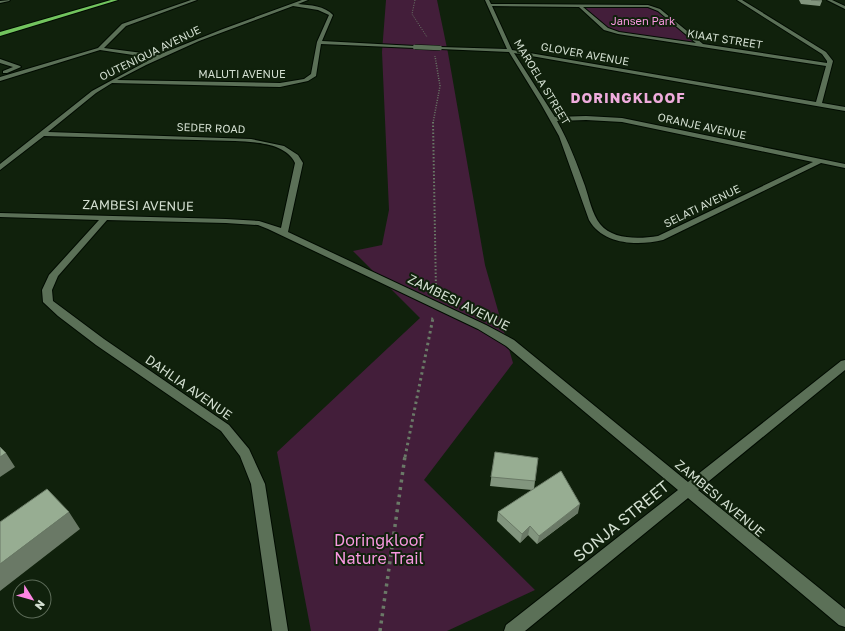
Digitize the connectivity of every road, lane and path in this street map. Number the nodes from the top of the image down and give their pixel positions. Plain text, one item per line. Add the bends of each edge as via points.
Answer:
1 (8, 0) edge
2 (116, 0) edge
3 (195, 0) edge
4 (306, 0) edge
5 (415, 0) edge
6 (739, 0) edge
7 (829, 0) edge
8 (0, 2) edge
9 (488, 2) edge
10 (292, 5) junction
11 (579, 5) junction
12 (845, 8) edge
13 (0, 34) edge
14 (428, 39) dead end
15 (319, 42) junction
16 (702, 46) junction
17 (100, 49) junction
18 (511, 51) junction
19 (434, 53) dead end
20 (159, 57) junction
21 (0, 61) edge
22 (829, 65) junction
23 (0, 74) edge
24 (0, 79) edge
25 (111, 82) junction
26 (819, 104) junction
27 (845, 109) edge
28 (554, 119) junction
29 (42, 134) junction
30 (820, 161) junction
31 (845, 166) edge
32 (0, 168) edge
33 (0, 216) edge
34 (104, 219) junction
35 (593, 221) joint
36 (284, 233) junction
37 (436, 291) dead end
38 (433, 316) dead end
39 (845, 364) edge
40 (688, 489) junction
41 (845, 619) edge
42 (280, 631) edge
43 (380, 631) edge
44 (512, 631) edge

1 - 8 street
2 - 13 highway
3 - 17 street via 124,25
4 - 10 street, OUTENIQUA AVENUE
5 - 14 path via 412,14
6 - 22 street via 824,53 828,57
7 - 12 street
9 - 11 street
9 - 18 street, MAROELA STREET
10 - 15 street, MALUTI AVENUE via 330,13
10 - 20 street, OUTENIQUA AVENUE
11 - 16 street, KIAAT STREET via 606,29 614,32
11 - 16 street via 640,5 659,10
15 - 18 street, GLOVER AVENUE, bridge
15 - 25 street, MALUTI AVENUE via 314,75 298,82 264,85
16 - 22 street, KIAAT STREET
17 - 20 street
17 - 24 street
18 - 26 street, GLOVER AVENUE
18 - 28 street, MAROELA STREET
19 - 37 path via 440,86 433,123
20 - 25 street, OUTENIQUA AVENUE
21 - 23 street via 18,67
22 - 26 street
25 - 29 street, OUTENIQUA AVENUE via 94,92
26 - 27 street, GLOVER AVENUE
28 - 30 street, ORANJE AVENUE via 622,120
28 - 35 street, MAROELA STREET via 569,151
29 - 32 street, OUTENIQUA AVENUE
29 - 36 street, SEDER ROAD via 235,139 283,148 294,155 299,163
30 - 31 street, ORANJE AVENUE
30 - 35 street, SELATI AVENUE via 660,238 641,241 623,239 602,231
33 - 34 street, ZAMBESI AVENUE
34 - 36 street, ZAMBESI AVENUE via 259,223
34 - 42 street, DAHLIA AVENUE via 54,275 47,290 48,302 100,342 225,428 245,453 258,484
36 - 40 street, ZAMBESI AVENUE via 482,327 510,343
38 - 43 path via 402,470
39 - 40 street, SONJA STREET
40 - 41 street, ZAMBESI AVENUE
40 - 44 street, SONJA STREET

